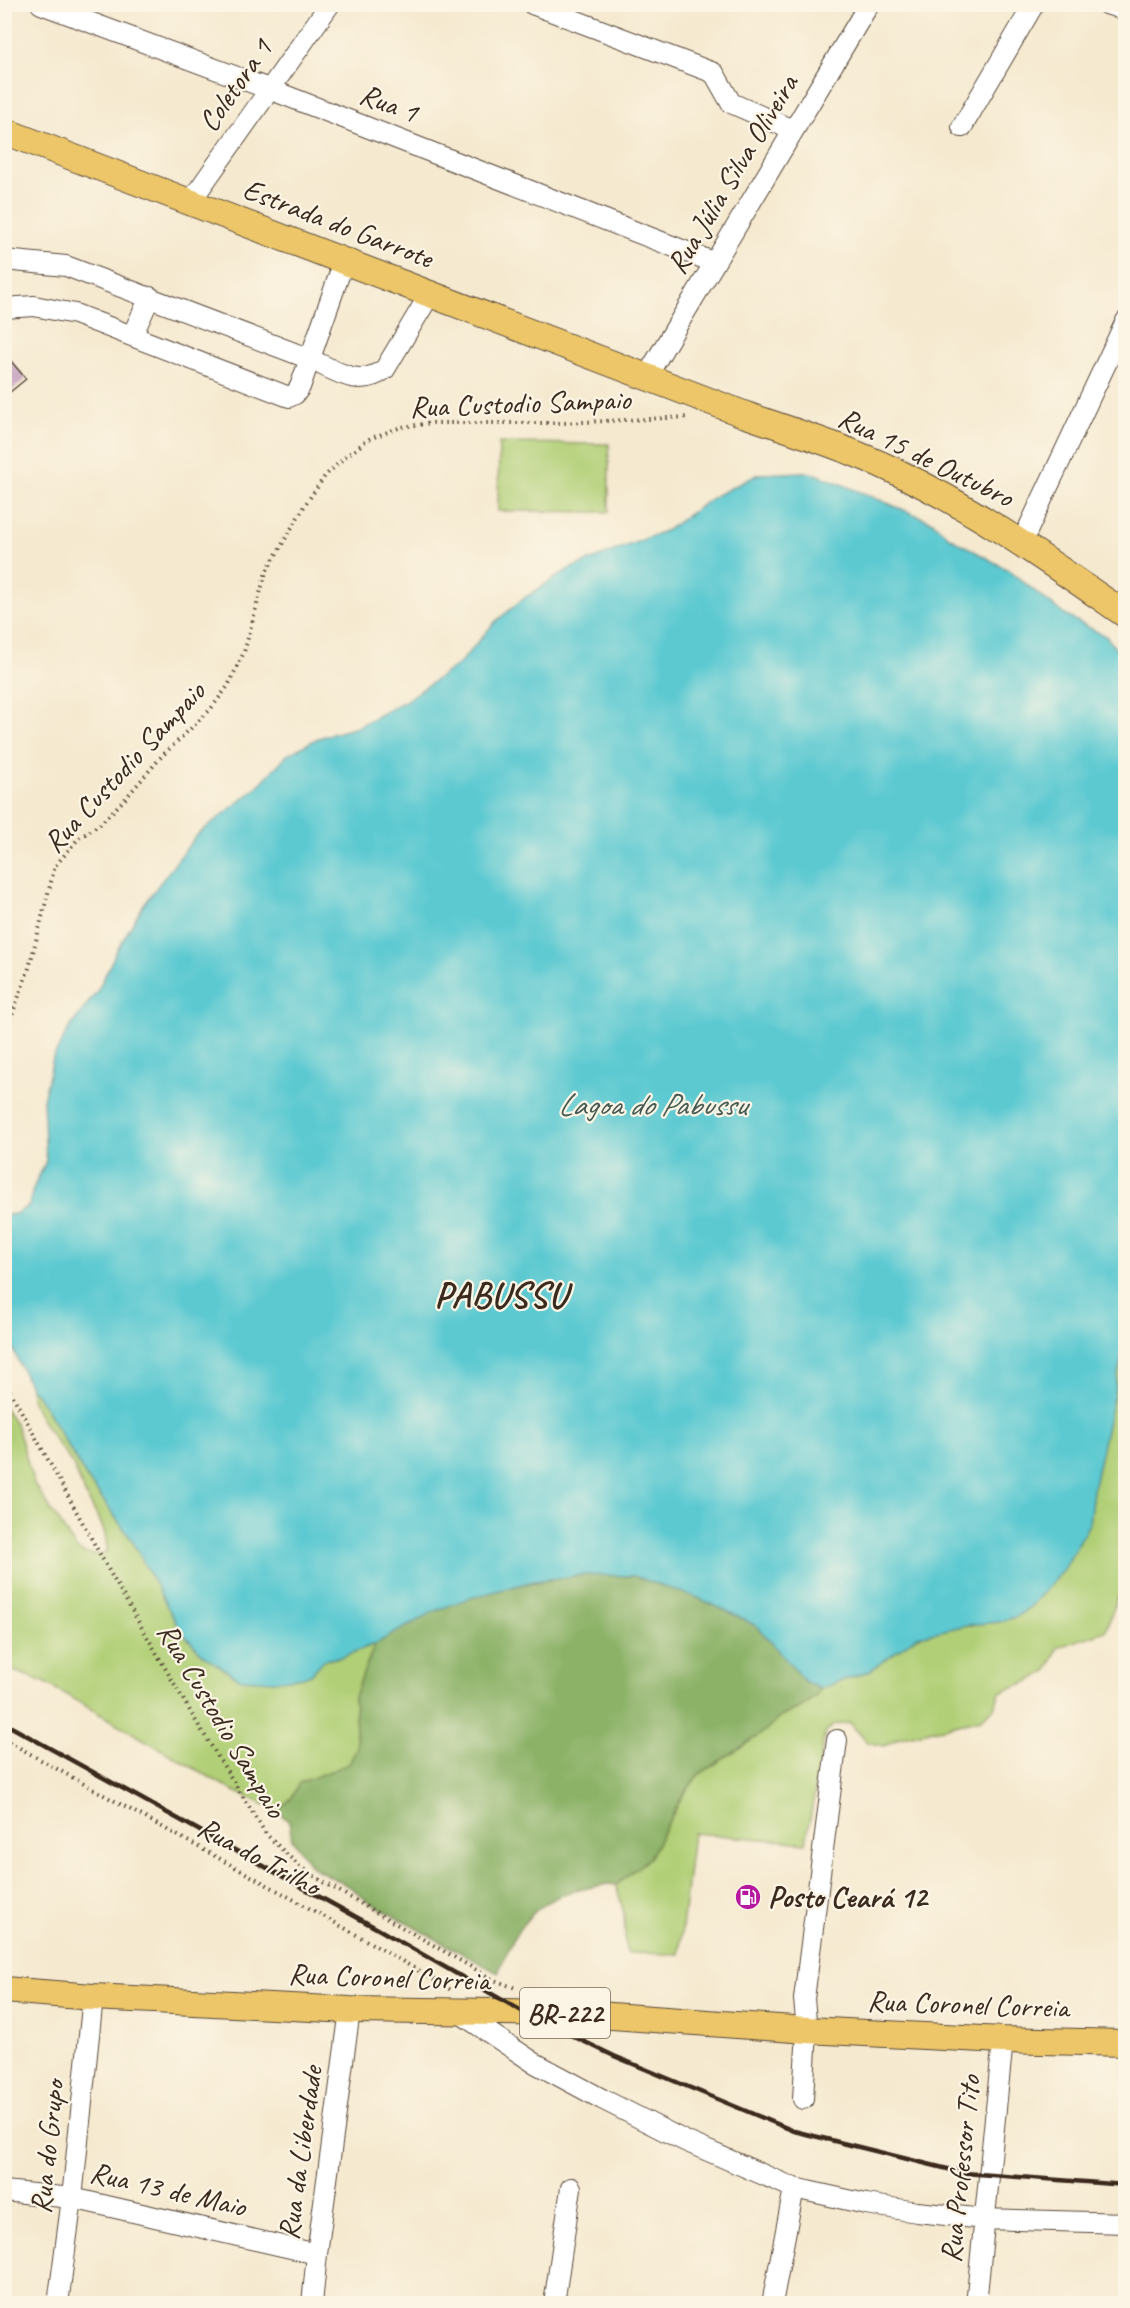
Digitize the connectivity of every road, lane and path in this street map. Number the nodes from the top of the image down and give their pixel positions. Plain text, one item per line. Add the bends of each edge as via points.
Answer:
1 (40, 4) edge
2 (330, 4) edge
3 (532, 4) edge
4 (869, 4) edge
5 (1034, 4) edge
6 (1106, 4) edge
7 (1125, 10) edge
8 (269, 89) junction
9 (962, 127) dead end
10 (793, 130) junction
11 (4, 131) edge
12 (191, 201) junction
13 (4, 260) edge
14 (344, 261) junction
15 (713, 262) junction
16 (430, 294) junction
17 (150, 297) junction
18 (4, 308) edge
19 (1125, 321) edge
20 (132, 336) junction
21 (310, 359) junction
22 (647, 376) junction
23 (700, 417) dead end
24 (1022, 542) junction
25 (1125, 615) edge
26 (4, 1037) edge
27 (4, 1380) edge
28 (4, 1739) edge
29 (837, 1740) dead end
30 (4, 1990) edge
31 (523, 1991) dead end
32 (93, 1997) junction
33 (456, 2002) junction
34 (350, 2010) junction
35 (807, 2030) junction
36 (1004, 2040) junction
37 (1125, 2043) edge
38 (803, 2099) dead end
39 (571, 2187) dead end
40 (794, 2188) junction
41 (4, 2191) edge
42 (72, 2198) junction
43 (985, 2219) junction
44 (1125, 2223) edge
45 (316, 2254) junction
46 (58, 2304) edge
47 (312, 2304) edge
48 (554, 2304) edge
49 (772, 2304) edge
50 (976, 2304) edge

1 - 8 street, Rua 1
2 - 8 street, Coletora 1
3 - 10 street via 714,73 731,103
4 - 10 street, Rua Júlia Silva Oliveira
5 - 9 street
6 - 7 street
8 - 12 street, Coletora 1
8 - 15 street, Rua 1
10 - 15 street, Rua Júlia Silva Oliveira
11 - 12 main road, Estrada do Garrote
12 - 14 main road, Estrada do Garrote
13 - 17 street via 66,266
14 - 16 main road, Estrada do Garrote
14 - 21 street
15 - 22 street, Rua Júlia Silva Oliveira
16 - 21 street via 385,369 375,377 349,377
16 - 22 main road, Estrada do Garrote
17 - 20 street
17 - 21 street
18 - 20 street via 34,306 60,310
19 - 24 street
20 - 21 street via 289,397 300,387
22 - 24 main road, Rua 15 de Outubro via 893,470
23 - 26 path, Rua Custodio Sampaio via 433,423 401,427 369,440 345,458 325,476 266,572 244,652 228,686 210,710 55,866 29,968
24 - 25 main road, Rua 15 de Outubro
27 - 31 path, Rua Custodio Sampaio via 112,1576 266,1834 299,1866 325,1883 494,1980
28 - 33 path, Rua do Trilho via 327,1917
29 - 35 street via 804,1999
30 - 32 main road, Rua Coronel Correia / BR-222
32 - 34 main road, Rua Coronel Correia / BR-222
32 - 42 street, Rua do Grupo
33 - 34 main road, Rua Coronel Correia / BR-222
33 - 35 main road, Rua Coronel Correia / BR-222
33 - 40 street via 533,2062 685,2141
34 - 45 street, Rua da Liberdade
35 - 36 main road, Rua Coronel Correia / BR-222
35 - 38 street
36 - 37 main road, Rua Coronel Correia / BR-222
36 - 43 street, Rua Professor Tito
39 - 48 street
40 - 43 street via 866,2204
40 - 49 street
41 - 42 street, Rua 13 de Maio
42 - 45 street, Rua 13 de Maio
42 - 46 street, Rua do Grupo
43 - 44 street
43 - 50 street, Rua Professor Tito
45 - 47 street, Rua da Liberdade

